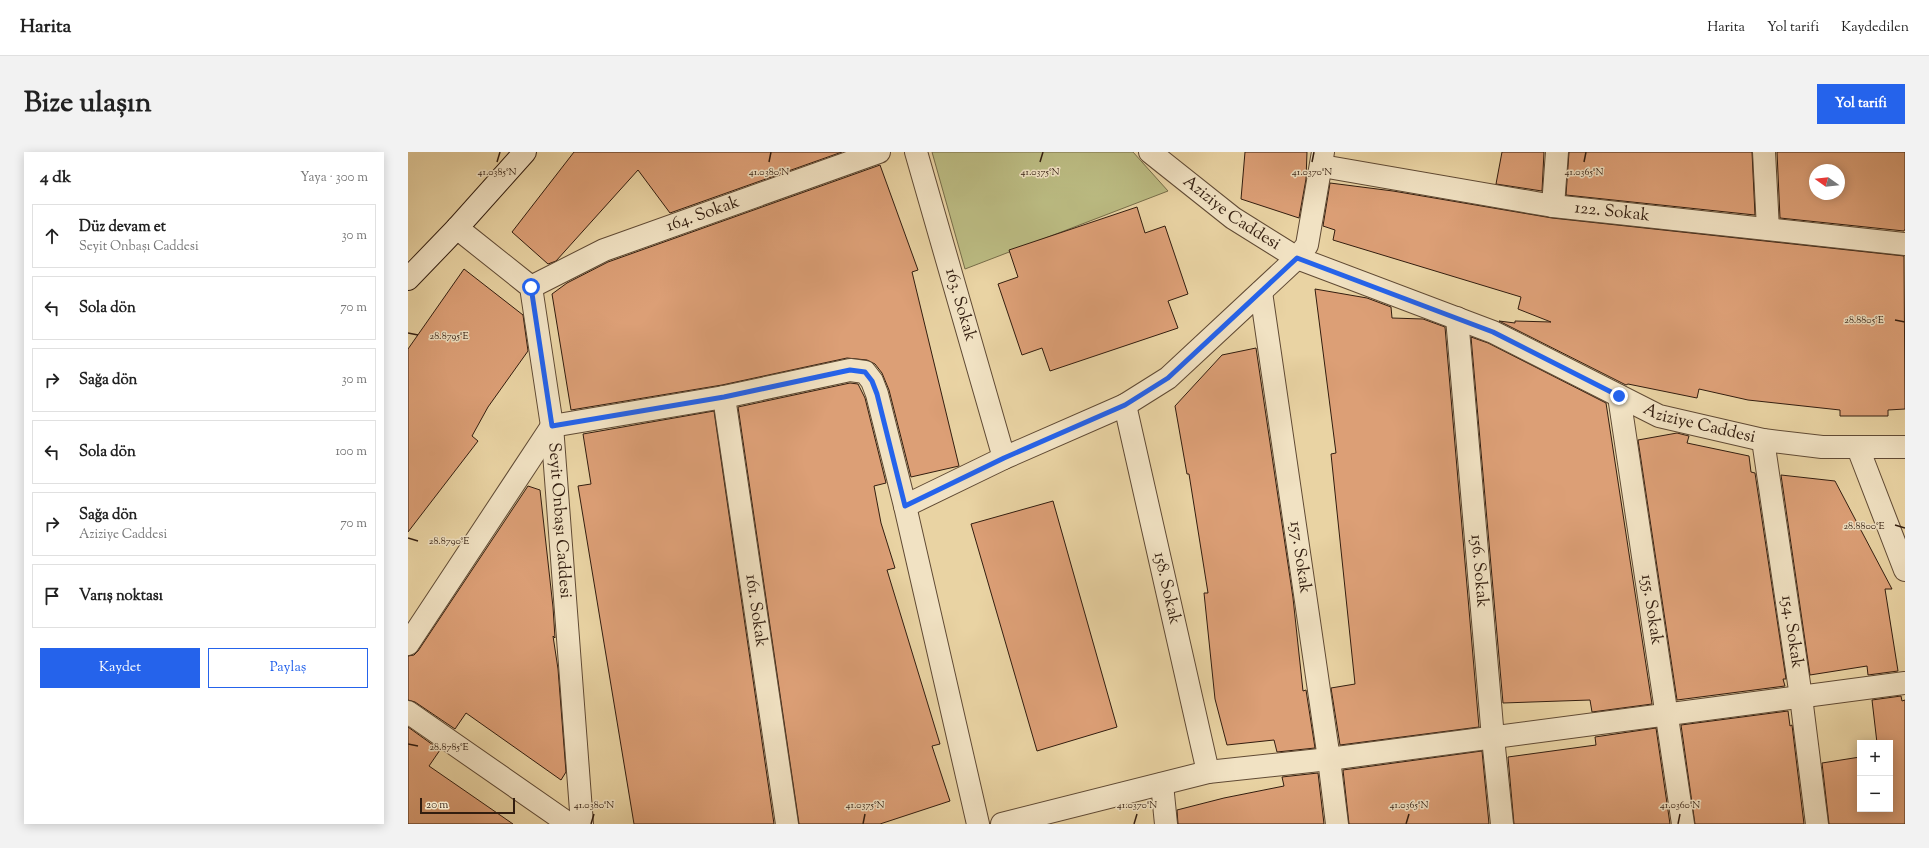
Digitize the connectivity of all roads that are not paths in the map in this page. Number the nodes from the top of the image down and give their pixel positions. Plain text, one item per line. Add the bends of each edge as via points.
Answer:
1 (525, 152) edge
2 (879, 152) edge
3 (916, 152) edge
4 (1150, 152) edge
5 (1557, 152) edge
6 (1764, 152) edge
7 (1322, 159) edge
8 (1553, 206) junction
9 (457, 228) junction
10 (1768, 229) junction
11 (1905, 244) edge
12 (1297, 258) junction
13 (408, 279) edge
14 (531, 287) junction
15 (1261, 292) junction
16 (1457, 318) junction
17 (1619, 396) junction
18 (724, 397) junction
19 (1125, 405) junction
20 (552, 426) junction
21 (1763, 440) junction
22 (1905, 447) edge
23 (1858, 448) junction
24 (1004, 458) junction
25 (905, 506) junction
26 (1905, 570) edge
27 (408, 644) edge
28 (1905, 683) edge
29 (1801, 697) junction
30 (408, 712) edge
31 (1668, 715) junction
32 (1493, 738) junction
33 (1330, 759) junction
34 (1208, 772) junction
35 (1162, 784) junction
36 (569, 824) edge
37 (582, 824) edge
38 (787, 824) edge
39 (978, 824) edge
40 (1002, 824) edge
41 (1166, 824) edge
42 (1337, 824) edge
43 (1502, 824) edge
44 (1683, 824) edge
45 (1817, 824) edge

1 - 9 street
2 - 14 street, 164. Sokak via 604,250
3 - 24 street, 163. Sokak
4 - 12 street, Aziziye Caddesi via 1233,218
5 - 8 street
6 - 10 street
7 - 8 street, 122. Sokak
7 - 12 street via 1307,245
8 - 10 street, 122. Sokak
9 - 13 street
9 - 14 street
10 - 11 street, 122. Sokak
12 - 15 street
12 - 16 street, Aziziye Caddesi
14 - 20 street, Seyit Onbaşı Caddesi
15 - 19 street via 1168,378
15 - 33 street, 157. Sokak
16 - 17 street, Aziziye Caddesi via 1493,332
16 - 32 street, 156. Sokak
17 - 21 street, Aziziye Caddesi via 1659,416
17 - 31 street, 155. Sokak
18 - 20 street
18 - 25 street via 850,370 865,372 877,394
18 - 38 street, 161. Sokak
19 - 24 street
19 - 34 street, 158. Sokak
20 - 27 street
20 - 37 street, Seyit Onbaşı Caddesi
21 - 23 street, Aziziye Caddesi via 1822,447
21 - 29 street, 154. Sokak
22 - 23 street, Aziziye Caddesi
23 - 26 street
24 - 25 street
25 - 39 street
28 - 29 street
29 - 31 street
29 - 45 street, 154. Sokak
30 - 36 street
31 - 32 street
31 - 44 street, 155. Sokak
32 - 33 street
32 - 43 street, 156. Sokak
33 - 34 street
33 - 42 street, 157. Sokak
34 - 35 street
35 - 40 street
35 - 41 street

